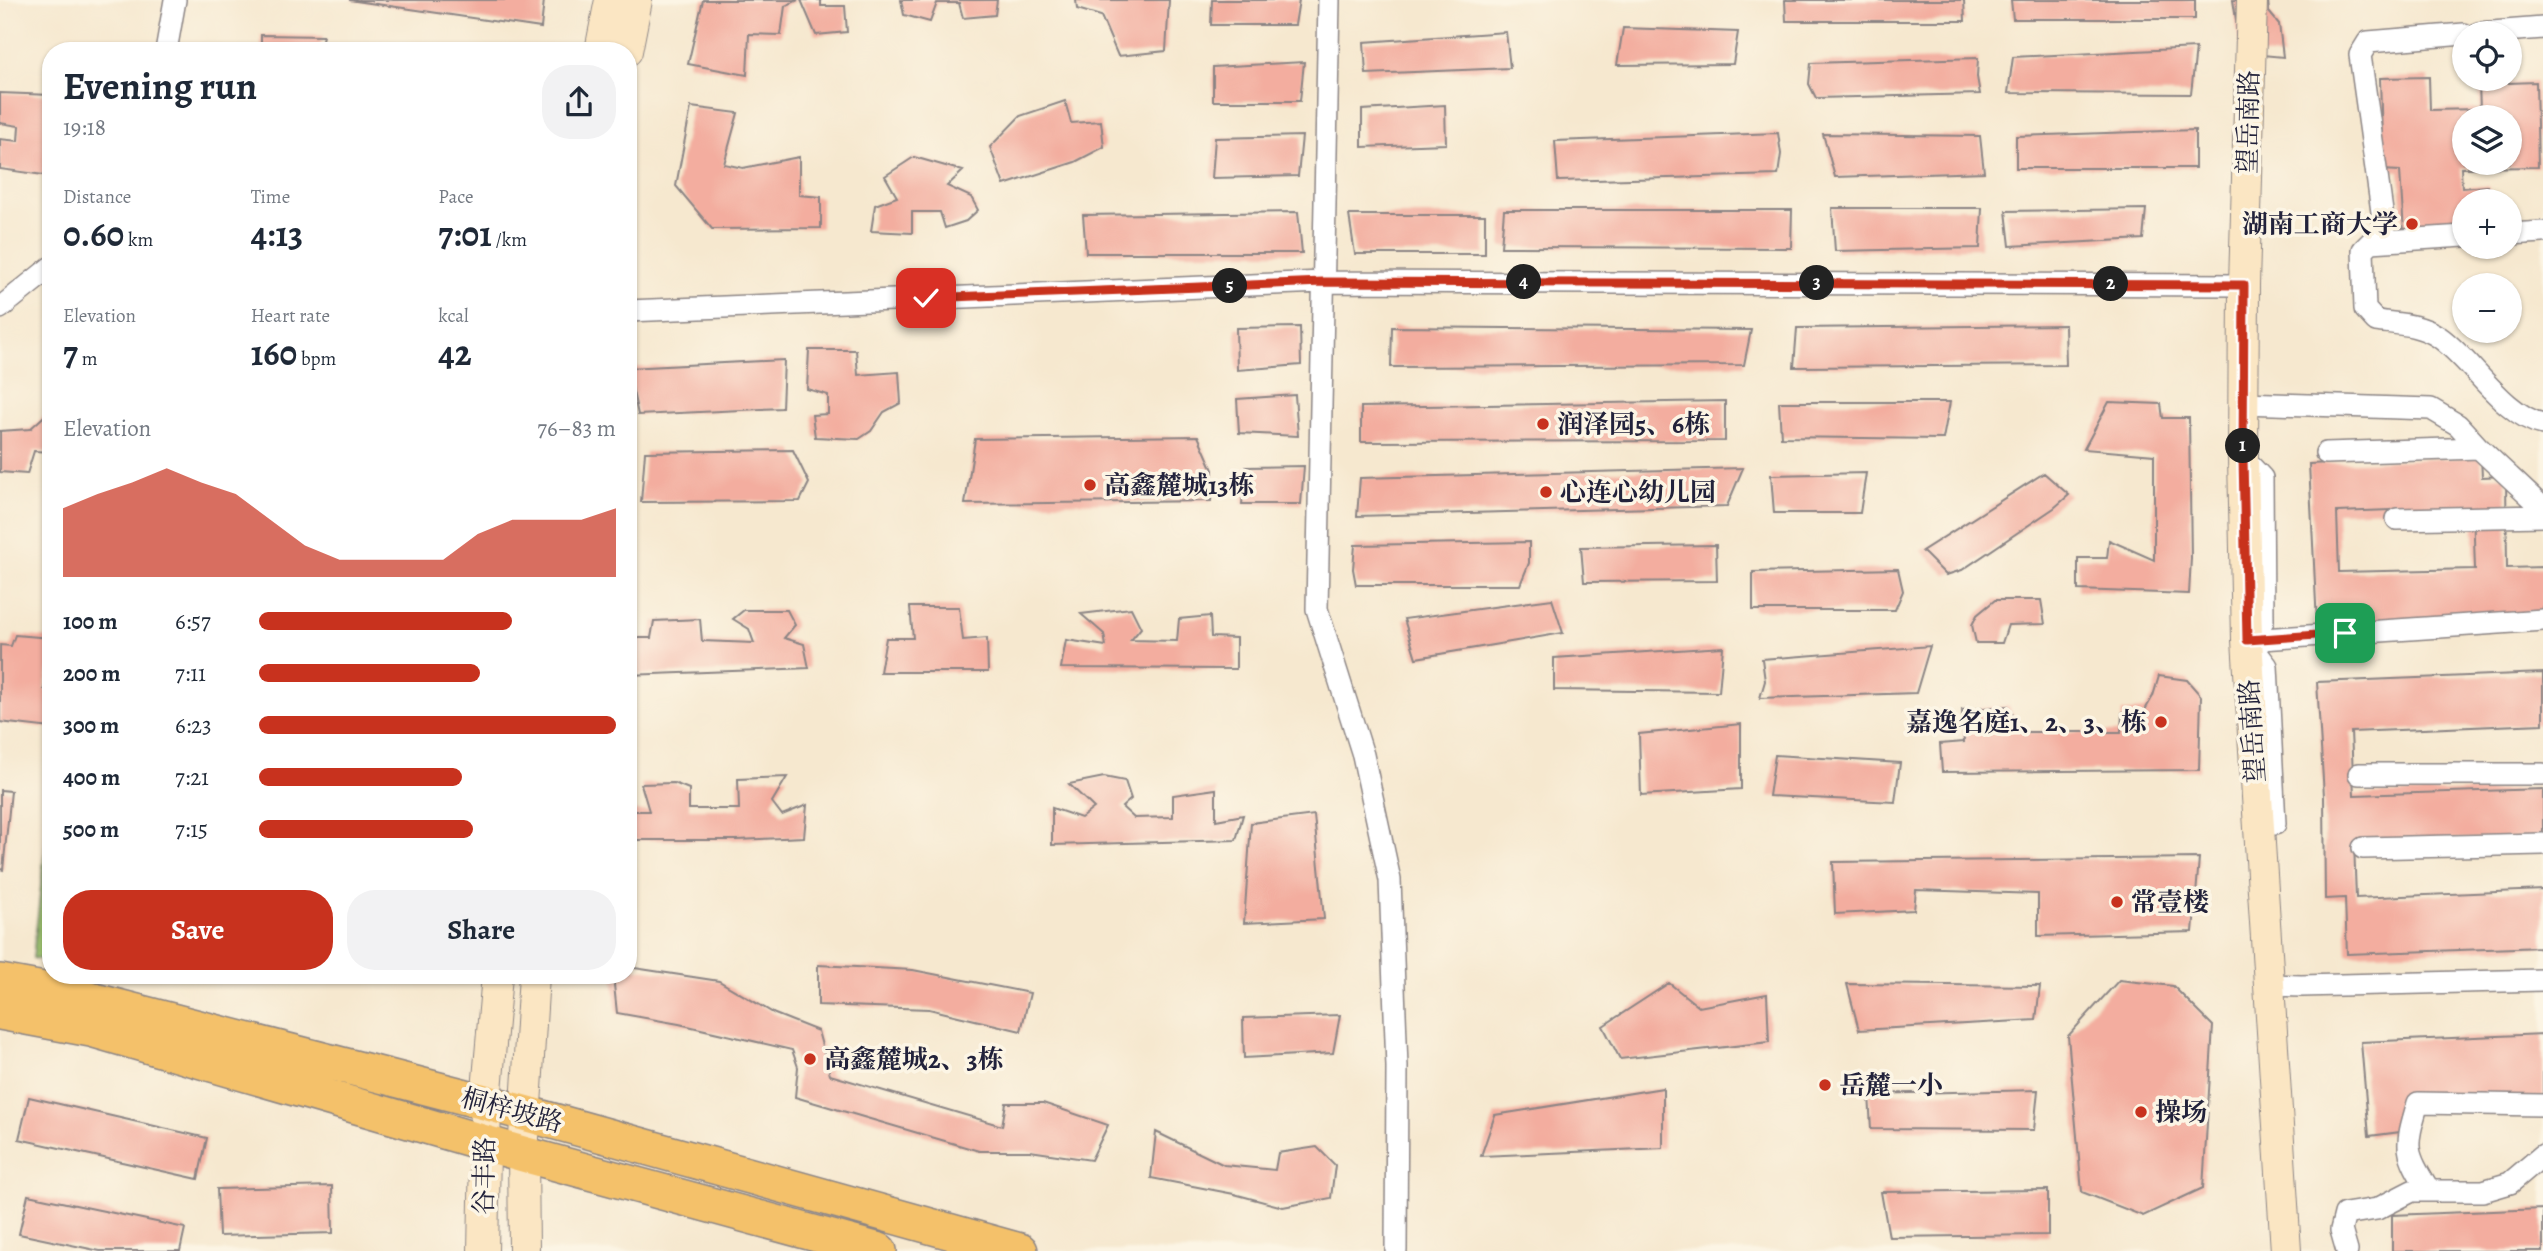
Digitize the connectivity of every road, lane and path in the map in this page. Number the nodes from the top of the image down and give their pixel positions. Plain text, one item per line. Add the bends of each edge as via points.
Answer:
1 (175, 0) edge
2 (610, 0) edge
3 (637, 0) edge
4 (1328, 0) edge
5 (2252, 0) edge
6 (2543, 28) edge
7 (2522, 30) edge
8 (2452, 35) edge
9 (168, 42) edge
10 (602, 42) edge
11 (629, 42) edge
12 (2543, 232) edge
13 (2522, 233) edge
14 (2452, 237) edge
15 (2386, 240) junction
16 (42, 274) edge
17 (1323, 282) junction
18 (2244, 285) junction
19 (0, 308) edge
20 (637, 311) edge
21 (2243, 403) junction
22 (2543, 424) edge
23 (2479, 448) junction
24 (2326, 453) dead end
25 (2543, 508) edge
26 (2543, 516) edge
27 (2397, 519) dead end
28 (2543, 620) edge
29 (2247, 640) junction
30 (2359, 774) dead end
31 (2543, 774) edge
32 (2275, 824) dead end
33 (2543, 844) edge
34 (2363, 848) dead end
35 (2543, 980) edge
36 (0, 982) edge
37 (496, 984) edge
38 (533, 984) edge
39 (2269, 985) junction
40 (0, 1012) edge
41 (486, 1102) junction
42 (2543, 1105) edge
43 (526, 1113) junction
44 (484, 1142) junction
45 (523, 1154) junction
46 (2543, 1155) edge
47 (2429, 1191) junction
48 (483, 1251) edge
49 (524, 1251) edge
50 (879, 1251) edge
51 (1020, 1251) edge
52 (1396, 1251) edge
53 (2286, 1251) edge
54 (2347, 1251) edge

1 - 9 street
2 - 10 street
3 - 11 street
4 - 17 street
5 - 18 street, 望岳南路
6 - 7 street
8 - 15 street via 2368,42 2360,55
12 - 13 street
14 - 15 street
15 - 22 street via 2371,242 2363,250 2365,309 2376,321 2417,326 2440,338 2506,403
16 - 19 street
17 - 18 street
17 - 20 street
17 - 52 street via 1317,609 1363,754 1390,880 1397,1067
18 - 21 street, 望岳南路
21 - 23 street via 2431,409 2458,425
21 - 29 street, 望岳南路
23 - 24 street
23 - 25 street
26 - 27 street
28 - 29 street
29 - 32 street via 2267,666
29 - 39 street, 望岳南路
30 - 31 street
33 - 34 street
35 - 39 street
36 - 41 main road, 桐梓坡路 via 71,995
37 - 41 street, 谷丰路
38 - 43 street, 谷丰路
39 - 53 street, 望岳南路
40 - 44 main road, 桐梓坡路 via 91,1029
41 - 43 main road, 桐梓坡路
41 - 44 street, 谷丰路
42 - 47 street via 2418,1103 2409,1134 2410,1158
43 - 45 street, 谷丰路
43 - 51 main road, 桐梓坡路
44 - 45 main road, 桐梓坡路
44 - 48 street, 谷丰路
45 - 49 street, 谷丰路
45 - 50 main road, 桐梓坡路
46 - 47 street via 2510,1183 2483,1191
47 - 54 street via 2412,1191 2376,1209 2346,1214 2341,1230

